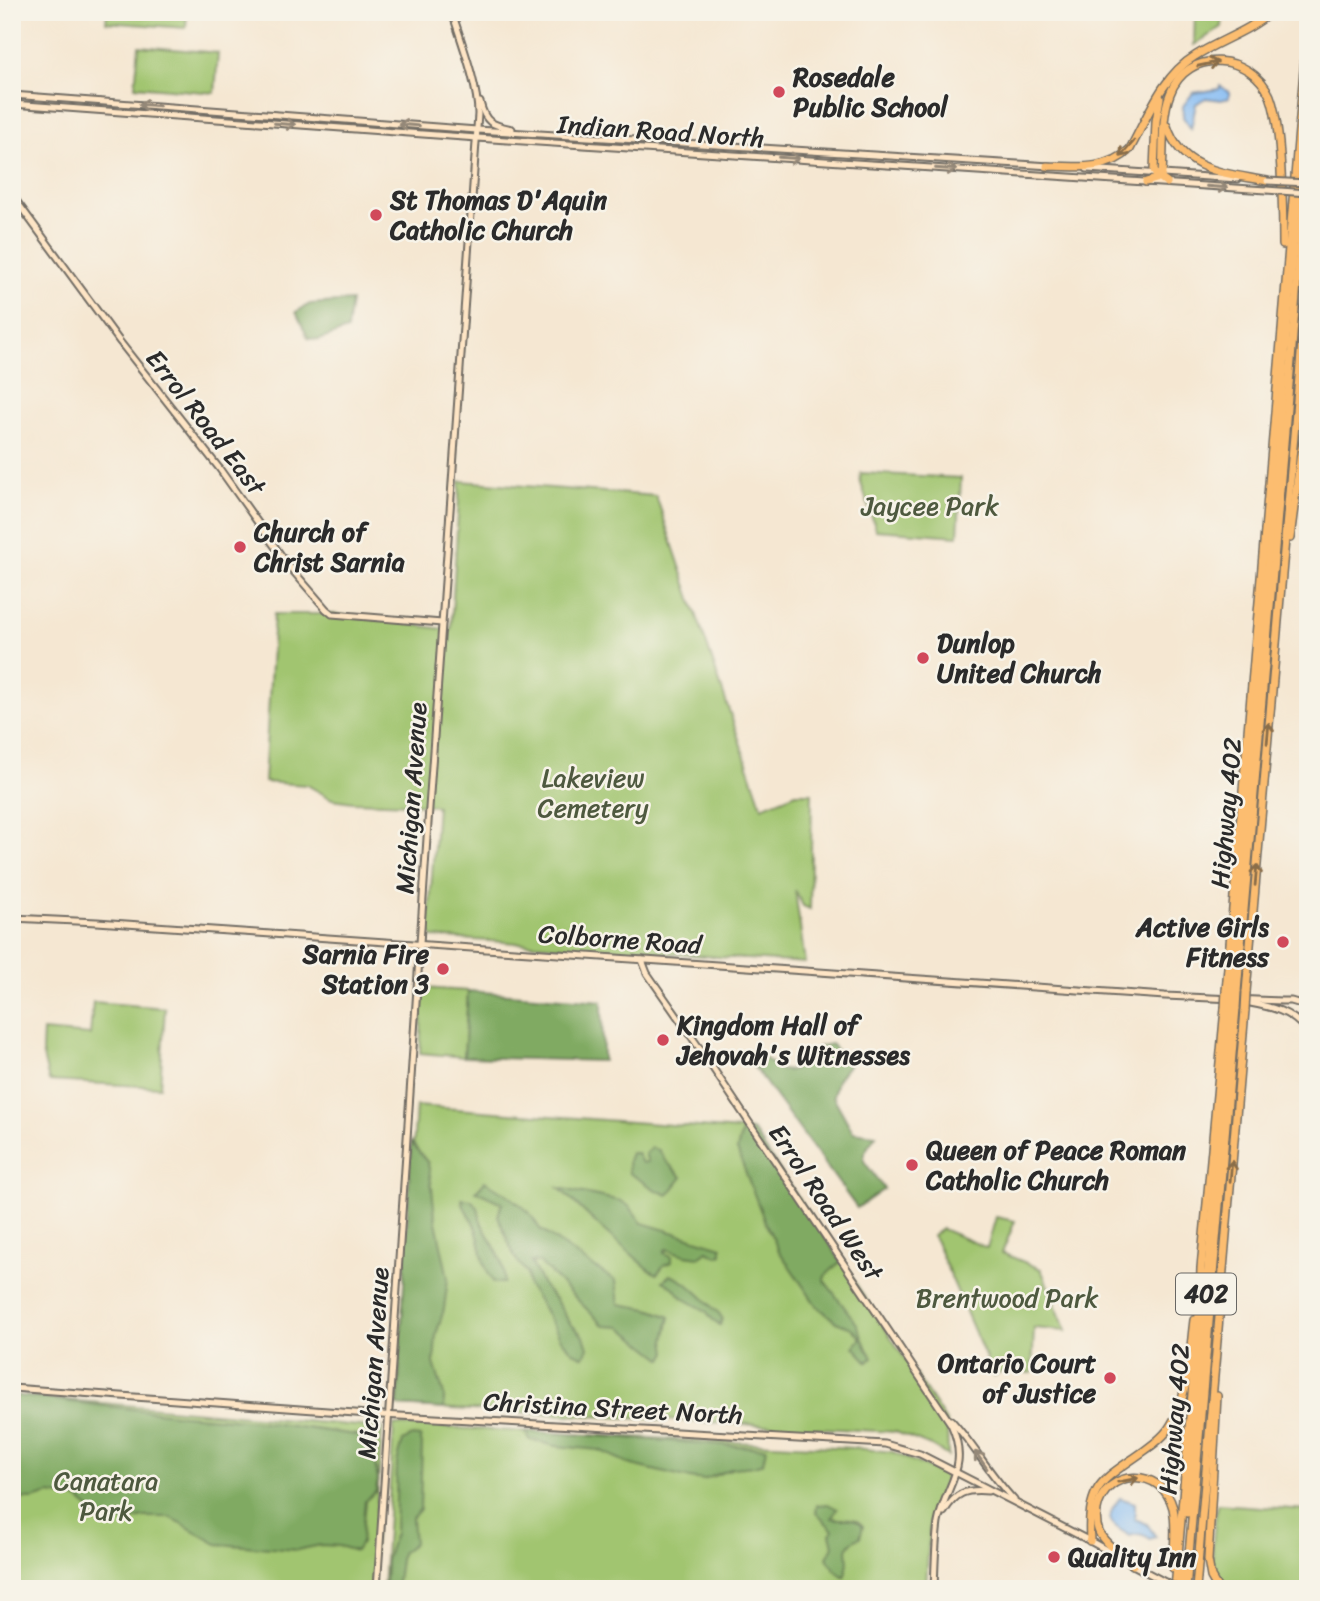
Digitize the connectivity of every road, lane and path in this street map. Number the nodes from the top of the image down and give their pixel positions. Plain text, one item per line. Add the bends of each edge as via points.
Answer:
1 (452, 12) edge
2 (1271, 12) edge
3 (1308, 23) edge
4 (472, 77) junction
5 (1308, 82) edge
6 (1161, 91) junction
7 (12, 95) edge
8 (12, 104) edge
9 (1166, 110) junction
10 (477, 130) junction
11 (525, 132) junction
12 (1308, 134) edge
13 (477, 138) junction
14 (1047, 166) junction
15 (1159, 175) junction
16 (1267, 181) junction
17 (1146, 182) junction
18 (1167, 183) junction
19 (1308, 183) edge
20 (1308, 193) edge
21 (12, 195) edge
22 (1308, 273) edge
23 (1283, 291) junction
24 (1308, 418) edge
25 (442, 623) junction
26 (1274, 667) junction
27 (12, 918) edge
28 (422, 927) junction
29 (420, 945) junction
30 (437, 946) junction
31 (642, 960) junction
32 (1230, 993) junction
33 (1308, 1006) edge
34 (1230, 1008) junction
35 (1308, 1032) edge
36 (1226, 1239) junction
37 (1201, 1268) junction
38 (12, 1388) edge
39 (946, 1414) junction
40 (388, 1415) junction
41 (957, 1473) junction
42 (993, 1492) junction
43 (1019, 1505) junction
44 (938, 1532) junction
45 (1090, 1541) junction
46 (1133, 1565) junction
47 (377, 1589) edge
48 (934, 1589) edge
49 (1177, 1589) edge
50 (1186, 1589) edge
51 (1197, 1589) edge
52 (1218, 1589) edge

1 - 4 main road, Michigan Avenue
2 - 6 highway via 1194,56 1170,76
3 - 23 highway
4 - 10 main road, Michigan Avenue
4 - 11 main road via 489,122
5 - 32 highway, Highway 402 / 402
6 -> 14 highway via 1124,156 1087,167
6 - 15 highway via 1154,157
10 -> 7 main road, Indian Road North
8 -> 13 main road, Indian Road North
9 - 15 highway
9 - 16 highway via 1171,138 1192,161
9 -> 23 highway via 1175,84 1203,63 1237,64 1264,85 1275,112 1280,158
10 - 11 main road, Indian Road North
10 - 13 main road, Michigan Avenue
11 - 14 main road, Indian Road North
12 - 32 highway via 1290,374
13 -> 17 main road, Indian Road North
13 - 25 main road, Michigan Avenue
14 - 15 main road, Indian Road North
15 - 16 main road, Indian Road North
15 - 17 highway
15 - 18 highway
16 - 19 main road, Indian Road North, bridge
17 - 18 main road, Indian Road North
18 -> 20 main road, Indian Road North, bridge
21 - 25 main road, Errol Road East via 326,610
22 - 26 highway, Highway 402 / 402
23 - 32 highway
24 - 26 highway
25 - 28 main road, Michigan Avenue
36 -> 26 highway, Highway 402 / 402, bridge
27 - 29 main road, Colborne Road
28 - 29 main road, Michigan Avenue
28 - 30 main road via 427,939
29 - 30 main road, Colborne Road
29 - 40 main road, Michigan Avenue
30 - 31 main road, Colborne Road
31 - 32 main road, Colborne Road
31 - 39 main road, Errol Road West via 647,974
32 - 33 main road, Colborne Road
32 - 34 highway, Highway 402 / 402, bridge
32 - 35 main road, Colborne Road via 1273,1007
34 - 37 highway
34 - 49 highway, Highway 402 / 402
34 - 50 highway
36 - 51 highway, Highway 402 / 402
36 - 52 highway via 1208,1560
37 - 45 highway via 1183,1396 1175,1418 1164,1435 1097,1490 1089,1517
37 - 49 highway
38 - 40 main road, Christina Street North
39 - 41 main road, Errol Road West via 958,1444
43 -> 39 main road
40 - 41 main road, Christina Street North via 868,1442 909,1450
40 - 47 main road, Michigan Avenue
41 - 42 main road, Christina Street North
41 - 44 main road
42 - 43 main road, Christina Street North
42 - 44 main road via 972,1490 956,1497
43 - 45 main road, Christina Street North
44 - 48 main road
45 - 46 main road, Christina Street North
46 - 49 main road, Christina Street North, bridge
46 -> 49 highway via 1103,1539 1097,1516 1100,1499 1109,1487 1135,1477 1161,1487 1173,1508

